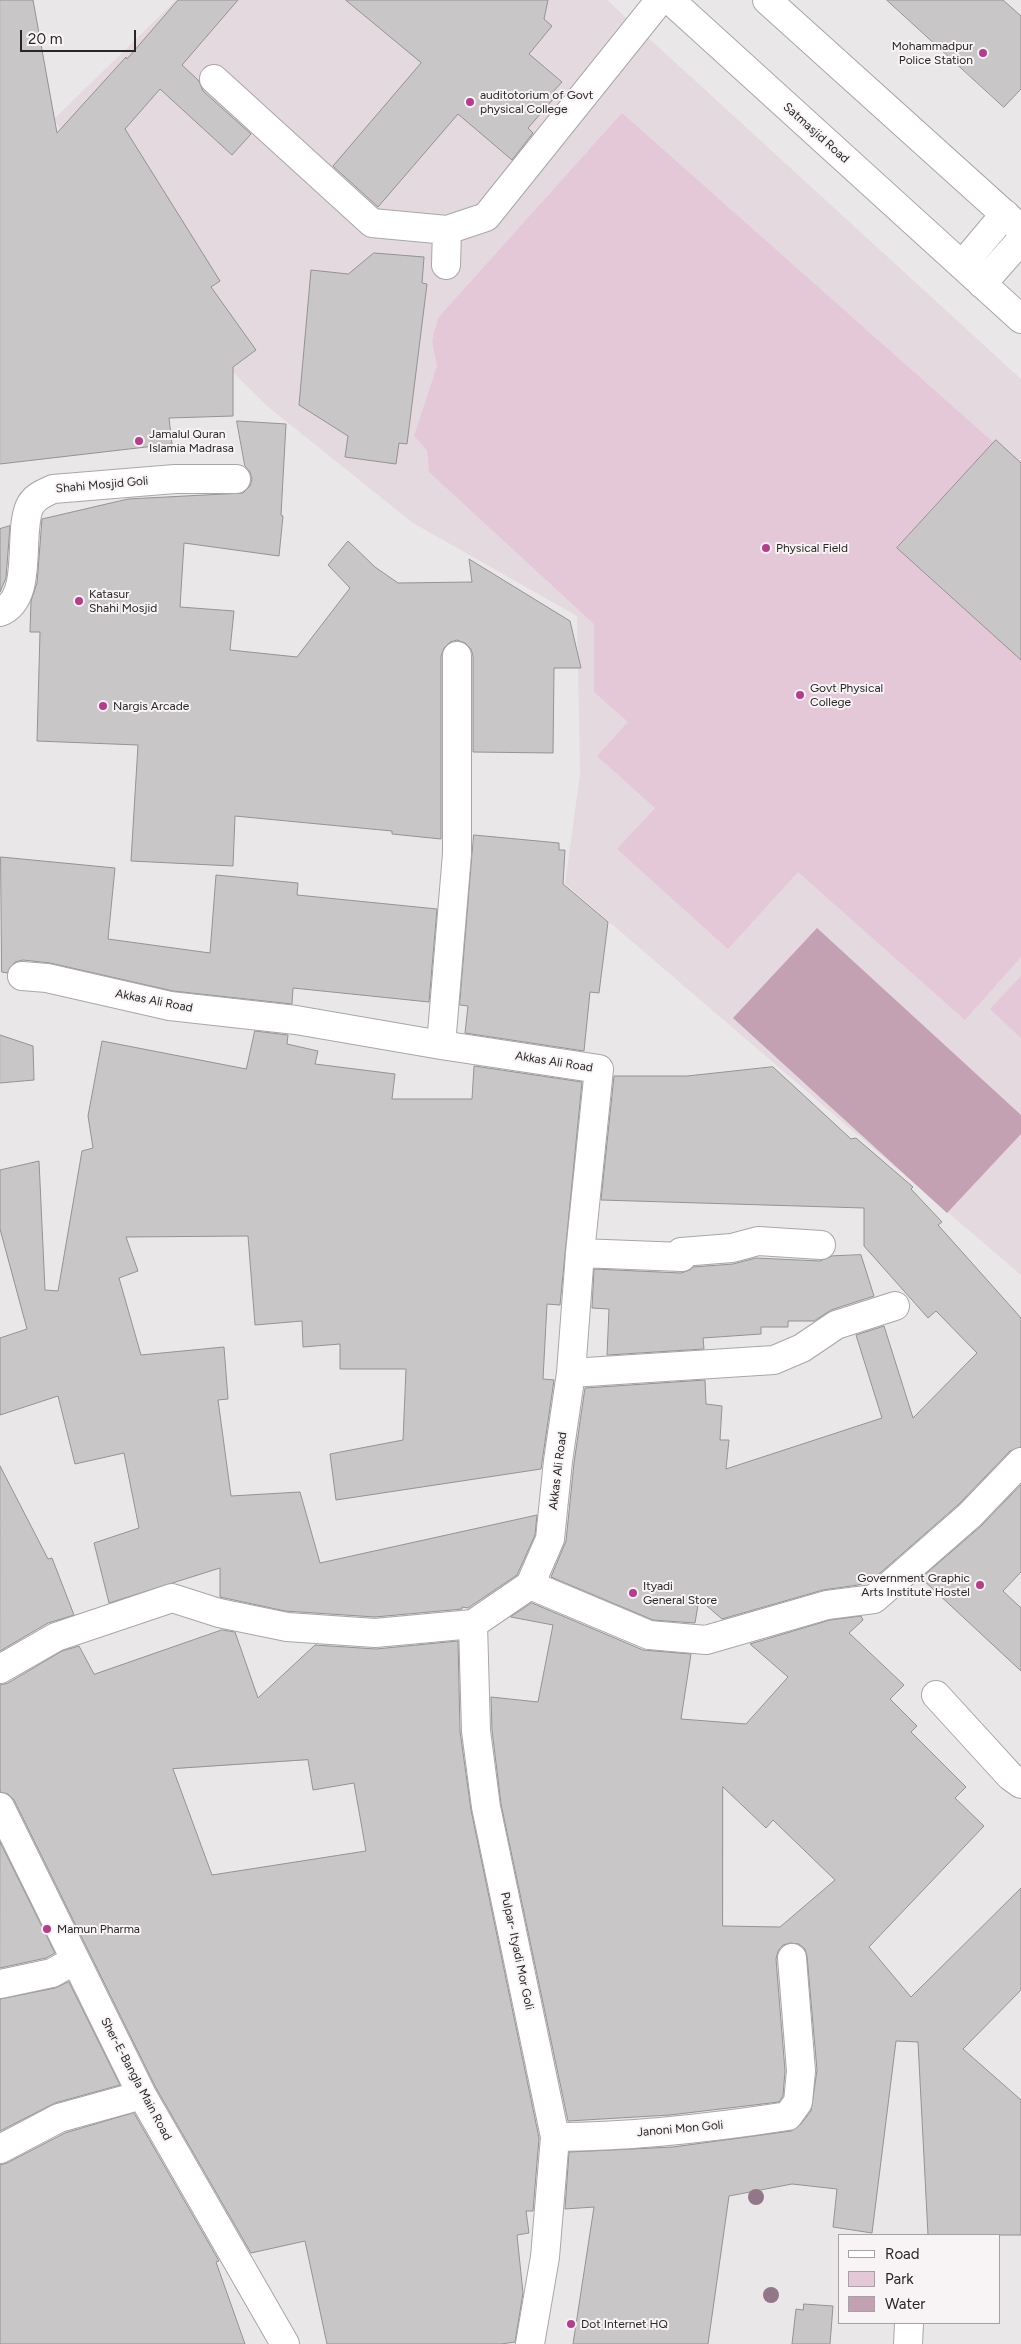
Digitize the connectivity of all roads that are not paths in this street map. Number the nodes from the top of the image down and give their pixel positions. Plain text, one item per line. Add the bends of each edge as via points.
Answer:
1 (660, 0) edge
2 (670, 0) edge
3 (767, 0) edge
4 (214, 79) dead end
5 (1017, 226) edge
6 (447, 230) junction
7 (446, 264) dead end
8 (962, 265) junction
9 (982, 284) junction
10 (1021, 319) edge
11 (236, 479) dead end
12 (0, 612) edge
13 (457, 656) dead end
14 (22, 976) dead end
15 (441, 1045) junction
16 (821, 1245) dead end
17 (580, 1253) junction
18 (895, 1306) dead end
19 (571, 1373) junction
20 (1021, 1462) edge
21 (530, 1585) junction
22 (473, 1624) junction
23 (0, 1669) edge
24 (936, 1695) dead end
25 (1021, 1784) edge
26 (0, 1807) edge
27 (792, 1958) dead end
28 (75, 1960) junction
29 (0, 1984) edge
30 (142, 2095) junction
31 (555, 2136) junction
32 (0, 2149) edge
33 (909, 2324) edge
34 (285, 2344) edge
35 (530, 2344) edge
36 (908, 2344) edge

1 - 6 street via 486,217
2 - 8 street, Satmasjid Road
3 - 5 street
4 - 6 street via 372,223
5 - 8 street
5 - 9 street
6 - 7 street
8 - 9 street, Satmasjid Road
9 - 10 street, Satmasjid Road
11 - 12 street, Shahi Mosjid Goli via 174,479 53,489 40,494 30,506 18,594 9,608
13 - 15 street via 457,854
14 - 15 street, Akkas Ali Road via 47,978 170,1006 296,1020
15 - 17 street, Akkas Ali Road via 599,1069
16 - 17 street via 758,1241 732,1248 681,1252 682,1257
17 - 19 street, Akkas Ali Road
18 - 19 street via 836,1325 802,1348 774,1360
19 - 21 street, Akkas Ali Road via 550,1539
20 - 21 street via 970,1515 874,1599 827,1605 706,1640 648,1634
21 - 22 street
22 - 23 street via 375,1633 287,1627 219,1613 172,1598 56,1637
22 - 31 street, Pulpar- Ityadi Mor Goli via 476,1731 486,1807
24 - 25 street
26 - 28 street, Sher-E-Bangla Main Road
27 - 31 street, Janoni Mon Goli via 801,2071 798,2102 788,2116 716,2127 602,2136
28 - 29 street via 52,1973
28 - 30 street, Sher-E-Bangla Main Road
30 - 32 street via 59,2118
30 - 34 street, Sher-E-Bangla Main Road
31 - 35 street, Pulpar- Ityadi Mor Goli via 545,2257
33 - 36 street

